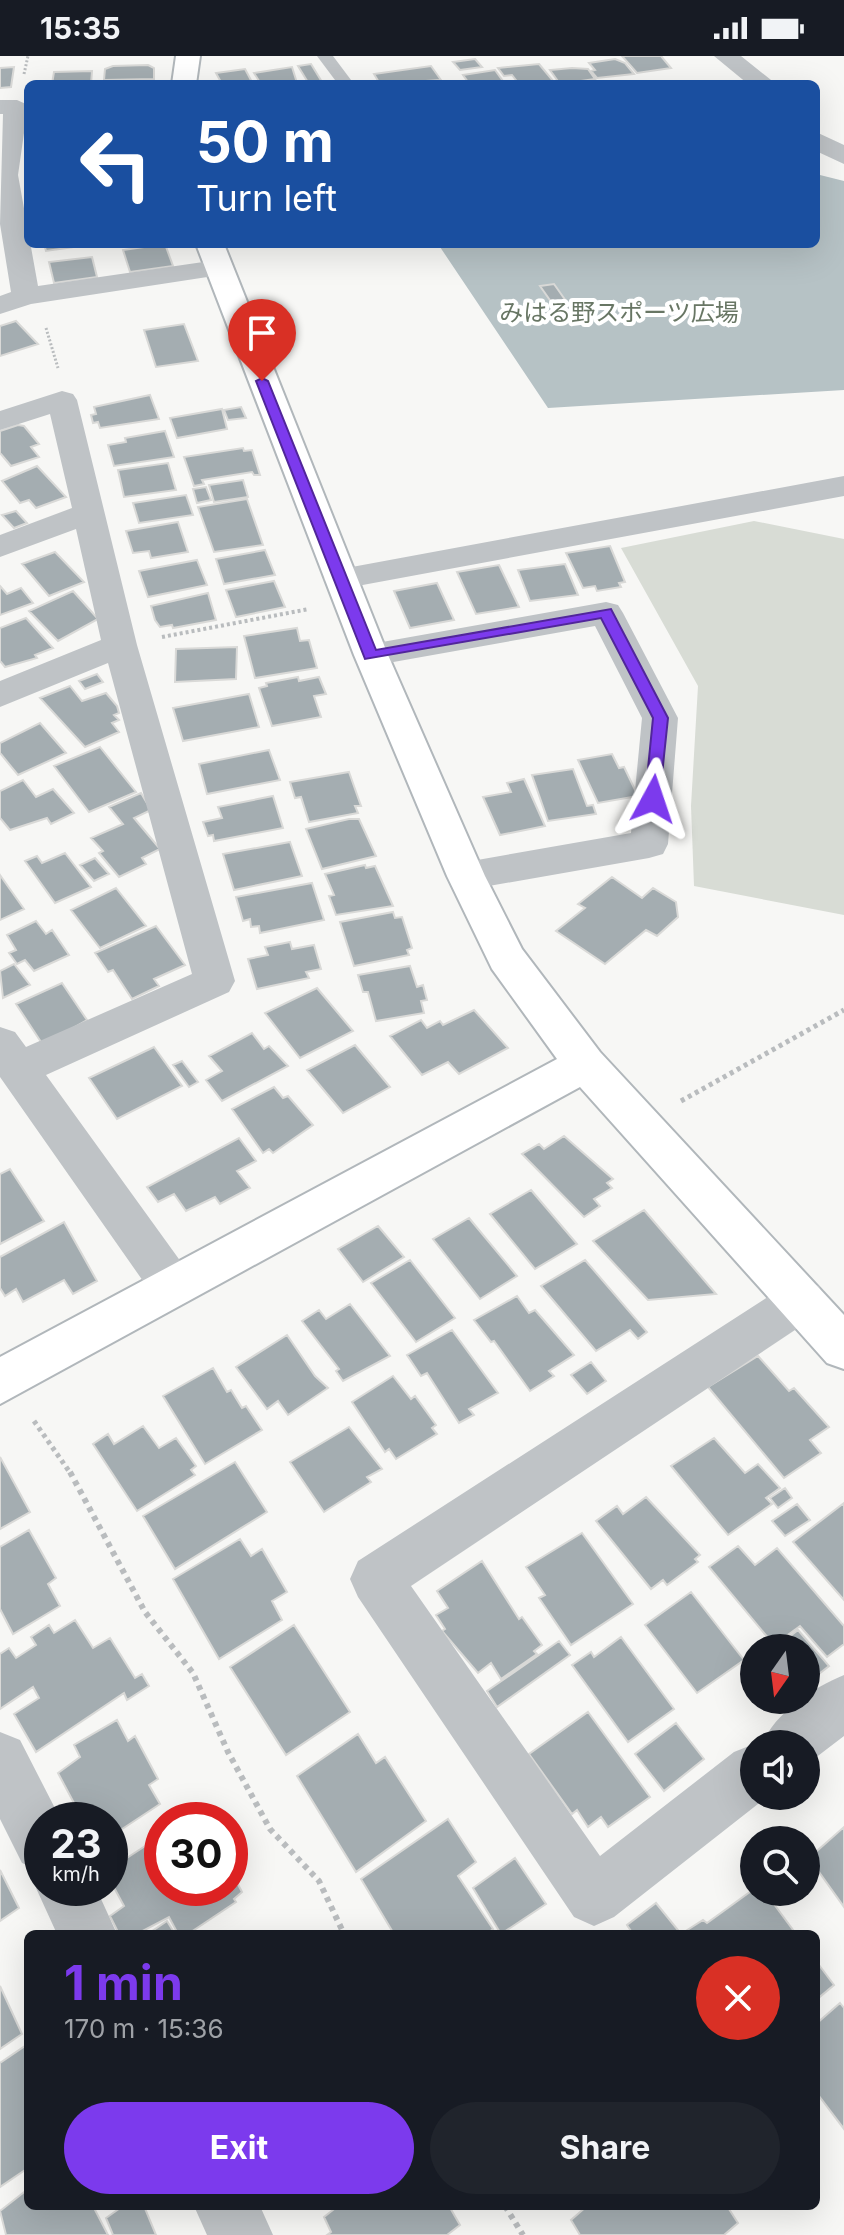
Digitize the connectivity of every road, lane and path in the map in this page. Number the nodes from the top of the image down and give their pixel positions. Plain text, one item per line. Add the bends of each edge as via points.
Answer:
1 (188, 56) edge
2 (325, 56) edge
3 (726, 56) edge
4 (185, 80) edge
5 (343, 80) edge
6 (759, 80) edge
7 (0, 107) edge
8 (820, 142) edge
9 (844, 156) edge
10 (4, 209) edge
11 (213, 256) edge
12 (13, 301) edge
13 (62, 400) junction
14 (0, 421) edge
15 (844, 486) edge
16 (88, 513) junction
17 (0, 547) edge
18 (345, 590) junction
19 (120, 645) junction
20 (371, 655) junction
21 (0, 695) edge
22 (466, 876) junction
23 (844, 1010) edge
24 (9, 1056) edge
25 (585, 1064) junction
26 (676, 1104) dead end
27 (173, 1287) junction
28 (802, 1300) junction
29 (844, 1348) edge
30 (0, 1382) edge
31 (34, 1421) dead end
32 (844, 1702) edge
33 (808, 1730) edge
34 (2, 1770) edge
35 (740, 1783) edge
36 (24, 1810) edge
37 (74, 1906) edge
38 (86, 1930) edge
39 (342, 1930) edge
40 (228, 2210) edge
41 (507, 2210) edge
42 (241, 2235) edge
43 (523, 2235) edge

1 - 4 street
2 - 5 lane
3 - 6 street
7 - 10 street via 17,107
8 - 9 street
10 - 12 street
11 - 12 street
11 - 18 street
12 - 13 path via 40,306 65,392
13 - 14 street
13 - 16 street
15 - 18 street
16 - 17 street
16 - 19 street
18 - 19 path
18 - 20 street
19 - 21 street
19 - 24 street via 215,981
20 - 22 street
20 - 22 street via 606,613 660,718 649,844
22 - 25 street via 506,958
23 - 26 path
24 - 27 street
25 - 27 street
25 - 28 street
27 - 30 street
28 - 29 street
28 - 35 street via 376,1579 594,1897
31 - 39 path via 60,1454 145,1612 193,1673 270,1829 319,1881
32 - 33 street
34 - 36 street
37 - 38 street
40 - 42 street
41 - 43 path

